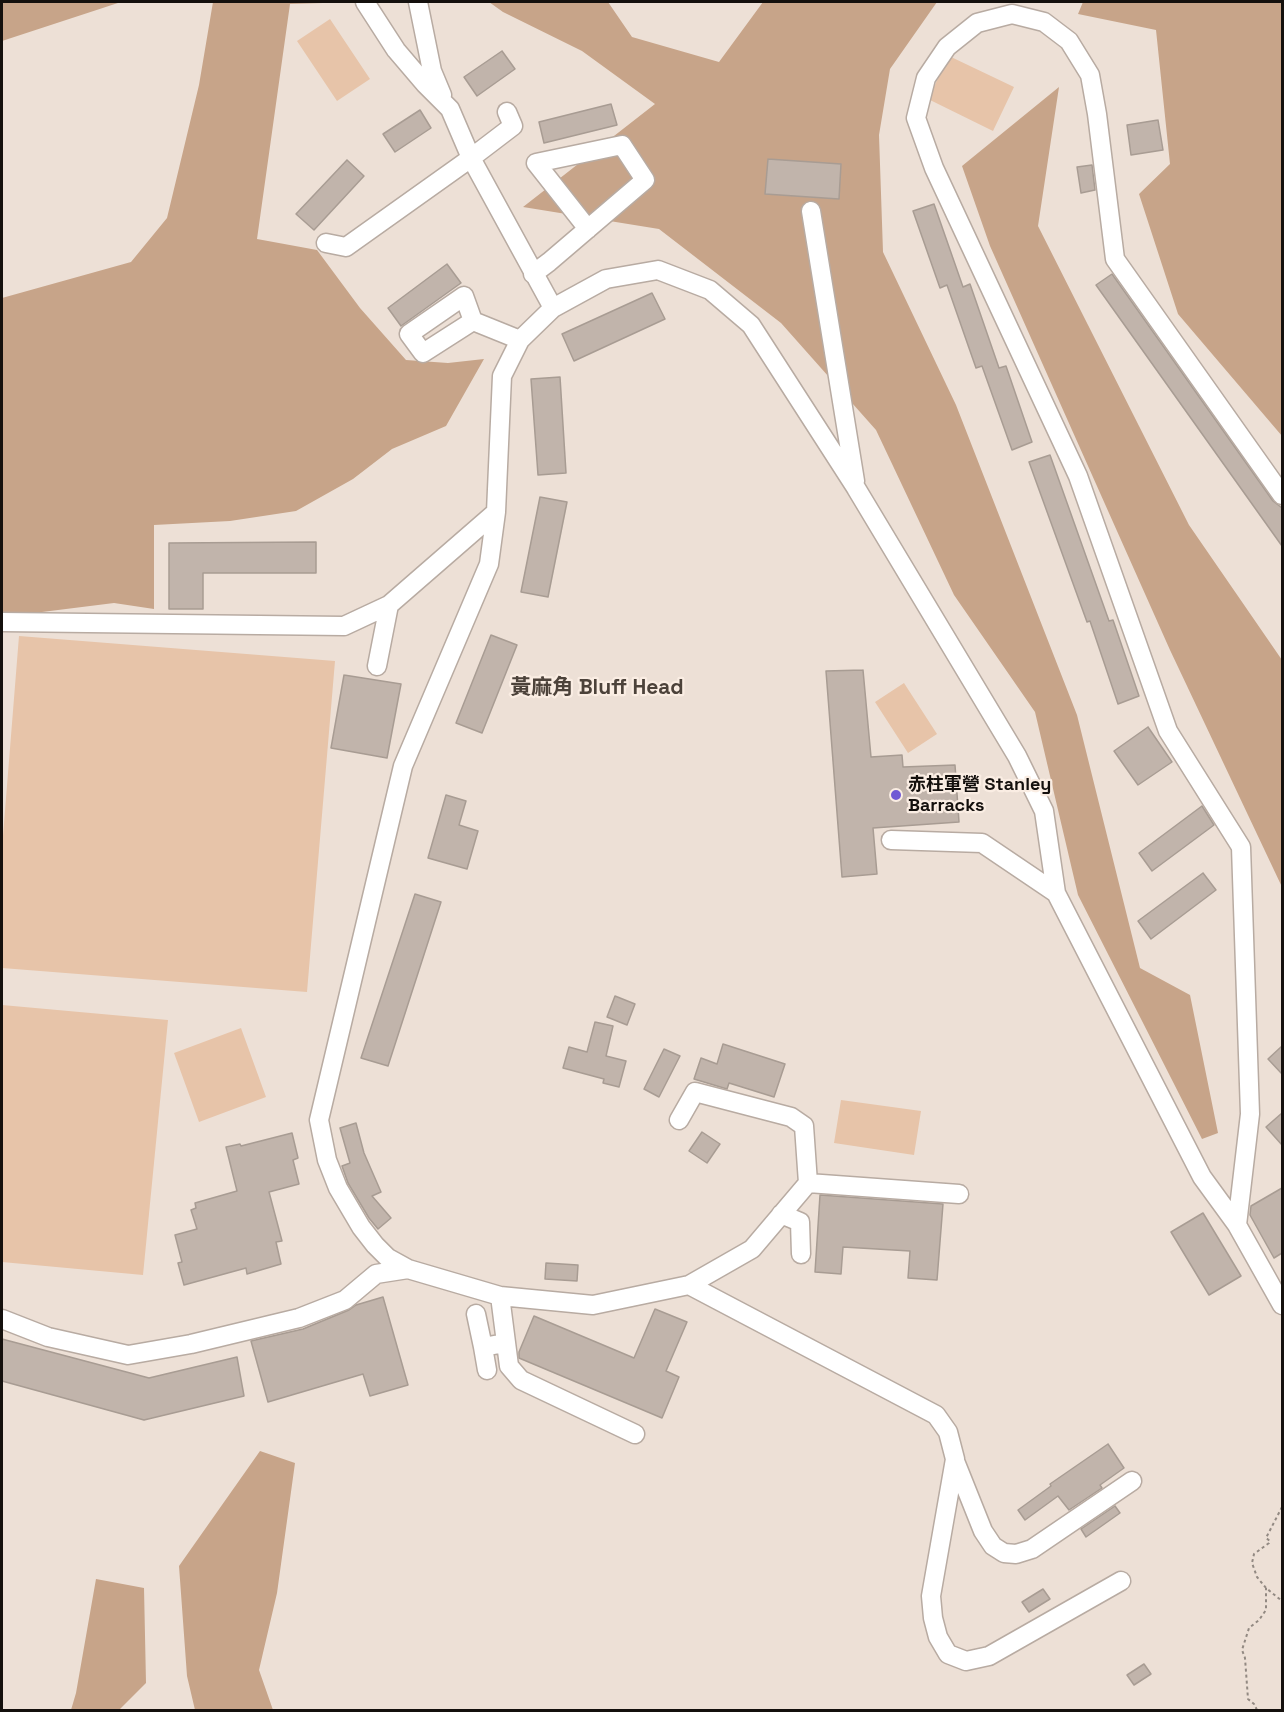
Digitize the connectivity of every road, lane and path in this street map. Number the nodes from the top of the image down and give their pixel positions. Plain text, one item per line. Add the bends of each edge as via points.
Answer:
1 (365, 2) edge
2 (418, 2) edge
3 (450, 110) junction
4 (507, 112) dead end
5 (471, 158) junction
6 (811, 211) dead end
7 (588, 229) junction
8 (326, 243) dead end
9 (533, 274) junction
10 (553, 308) junction
11 (473, 321) dead end
12 (520, 340) junction
13 (856, 488) junction
14 (1282, 495) edge
15 (496, 512) junction
16 (389, 605) junction
17 (2, 622) edge
18 (377, 666) dead end
19 (891, 840) dead end
20 (1056, 893) junction
21 (680, 1120) dead end
22 (808, 1183) junction
23 (959, 1194) dead end
24 (781, 1214) junction
25 (1237, 1225) junction
26 (801, 1254) dead end
27 (408, 1269) junction
28 (689, 1285) junction
29 (500, 1296) junction
30 (1282, 1305) edge
31 (476, 1314) dead end
32 (2, 1320) edge
33 (505, 1343) junction
34 (483, 1347) junction
35 (487, 1370) dead end
36 (635, 1434) dead end
37 (955, 1459) junction
38 (1132, 1481) dead end
39 (1282, 1507) edge
40 (1121, 1581) dead end
41 (1266, 1588) junction
42 (1282, 1601) edge
43 (1257, 1710) edge

1 - 3 lane via 396,50
2 - 3 lane via 432,71
3 - 5 lane
4 - 5 lane via 513,126
5 - 8 lane via 346,247
5 - 9 lane
6 - 13 lane
7 - 7 lane via 645,180 622,145 536,163
7 - 9 lane
9 - 10 lane
10 - 12 lane
10 - 13 lane via 606,279 658,270 710,290 751,325
11 - 12 lane
12 - 15 lane via 502,376
13 - 20 lane via 1017,756 1044,811
14 - 25 lane via 1115,259 1090,75 1069,41 1044,22 1012,14 977,22 947,47 926,78 916,118 934,168 1077,476 1168,732 1241,847 1250,1114
15 - 16 lane
15 - 27 lane via 489,564 403,766 318,1120 327,1160 347,1206 375,1245
16 - 17 lane via 344,626
16 - 18 lane
19 - 20 lane via 982,843
20 - 25 lane via 1202,1177
21 - 22 lane via 695,1092 791,1117 804,1126
22 - 23 lane
22 - 24 lane
24 - 26 lane via 801,1216
24 - 28 lane via 752,1249
25 - 30 lane
27 - 29 lane
27 - 32 lane via 376,1274 345,1300 298,1318 191,1344 128,1354 48,1337
28 - 29 lane via 593,1305
28 - 37 lane via 936,1415 948,1432
29 - 33 lane
31 - 34 lane
33 - 34 lane
33 - 36 lane via 509,1366 521,1380
34 - 35 lane
37 - 38 lane via 983,1531 993,1546 1004,1553 1032,1549
37 - 40 lane via 931,1596 938,1637 948,1654 966,1661 989,1656
39 - 41 path via 1266,1538 1269,1543 1252,1558 1257,1577
41 - 42 path
41 - 43 path via 1266,1610 1249,1628 1242,1650 1248,1699

